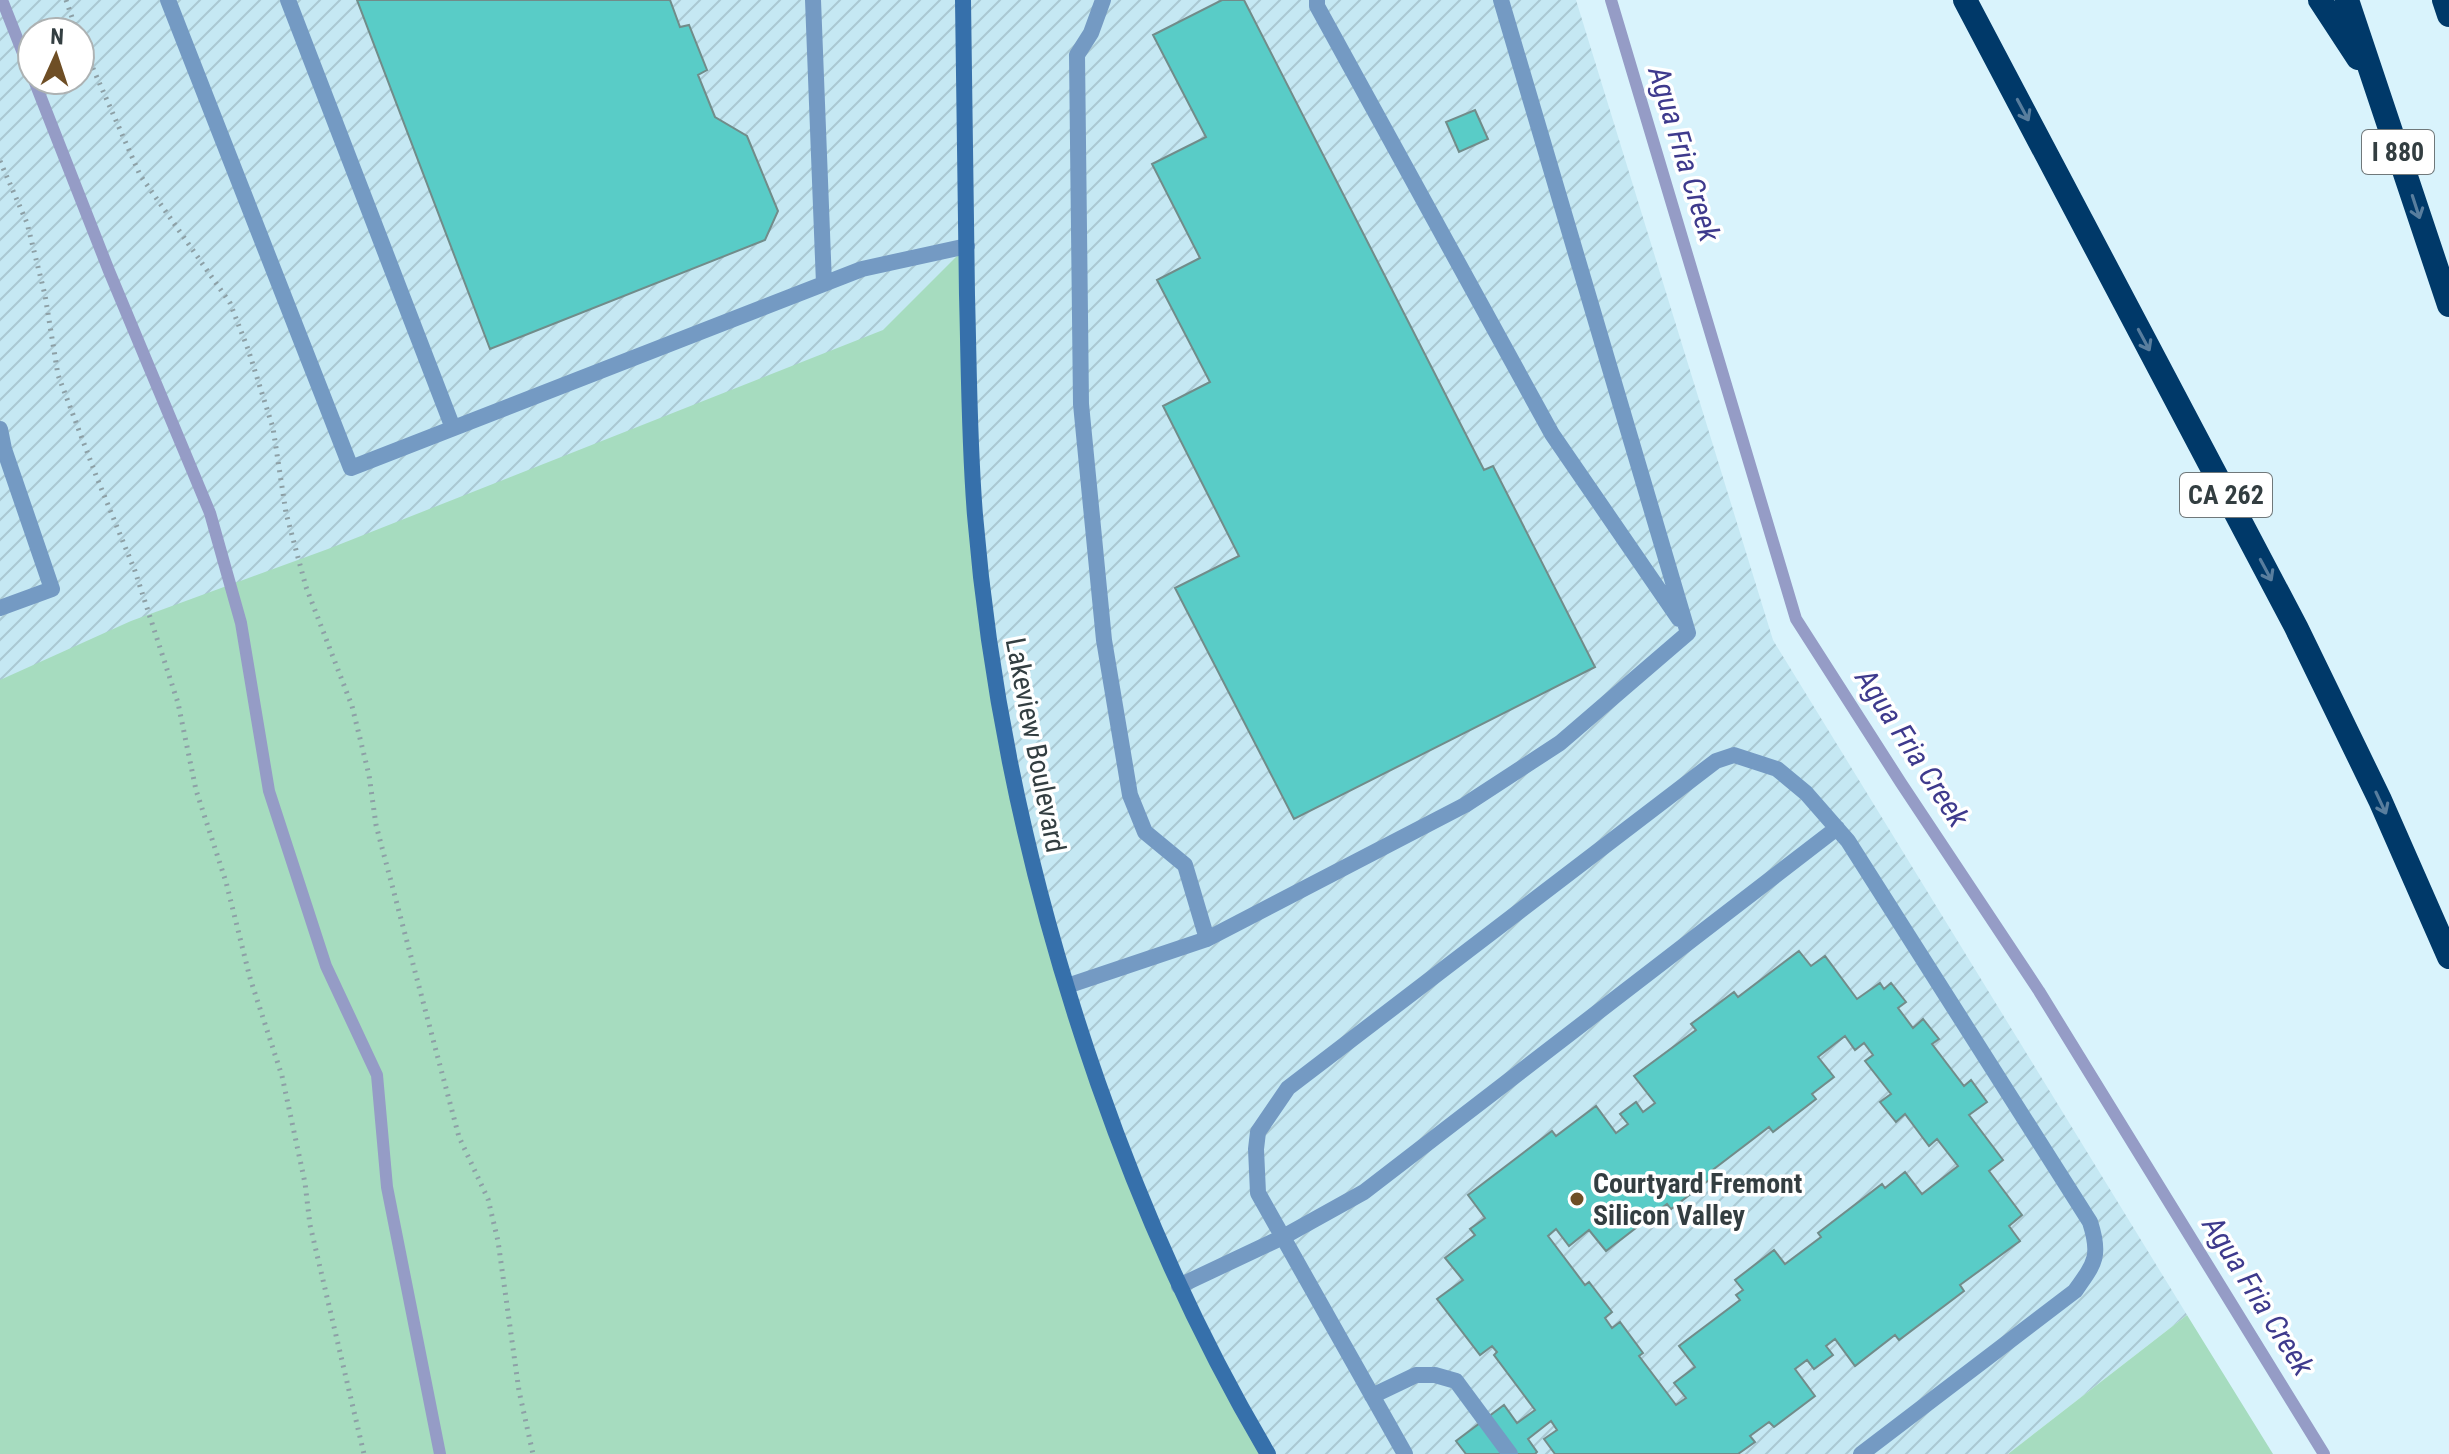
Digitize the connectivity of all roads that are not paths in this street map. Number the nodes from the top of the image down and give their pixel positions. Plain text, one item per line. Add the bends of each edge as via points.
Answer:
1 (168, 0) edge
2 (288, 0) edge
3 (813, 0) edge
4 (963, 0) edge
5 (1103, 0) edge
6 (1317, 0) edge
7 (1501, 0) edge
8 (1965, 0) edge
9 (2320, 0) edge
10 (2347, 0) edge
11 (2444, 0) edge
12 (2449, 15) edge
13 (2376, 86) junction
14 (967, 246) junction
15 (824, 284) junction
16 (2449, 305) edge
17 (453, 428) junction
18 (0, 429) edge
19 (0, 608) edge
20 (1688, 633) junction
21 (1837, 828) junction
22 (1207, 939) junction
23 (2449, 957) edge
24 (1067, 986) junction
25 (1283, 1237) junction
26 (1179, 1286) junction
27 (1372, 1396) junction
28 (1268, 1454) edge
29 (1405, 1454) edge
30 (1510, 1454) edge
31 (1861, 1454) edge

1 - 17 lane via 351,468
2 - 17 lane
3 - 15 lane
4 - 14 street, Lakeview Boulevard
5 - 22 lane via 1077,55 1081,404 1104,640 1130,795 1145,832 1185,865
6 - 20 lane via 1552,434
7 - 20 lane
8 -> 23 highway, CA 262 via 2296,627
9 - 13 highway
10 - 13 highway, I 880
11 - 12 highway
13 -> 16 highway, I 880
14 - 15 lane via 862,269
14 - 24 street, Lakeview Boulevard via 970,419 984,603 1014,787
15 - 17 lane
18 - 19 lane via 52,589
20 - 22 lane via 1560,743 1465,805
21 - 25 lane via 1364,1192
21 - 25 lane via 1777,769 1734,755 1716,761 1288,1088 1258,1132 1256,1149 1258,1193
21 - 31 lane via 2090,1222 2097,1244 2092,1267 2075,1291
22 - 24 lane
24 - 26 street, Lakeview Boulevard via 1118,1140
25 - 26 lane
25 - 27 lane
26 - 28 street, Lakeview Boulevard
27 - 29 lane
27 - 30 lane via 1416,1375 1456,1381

